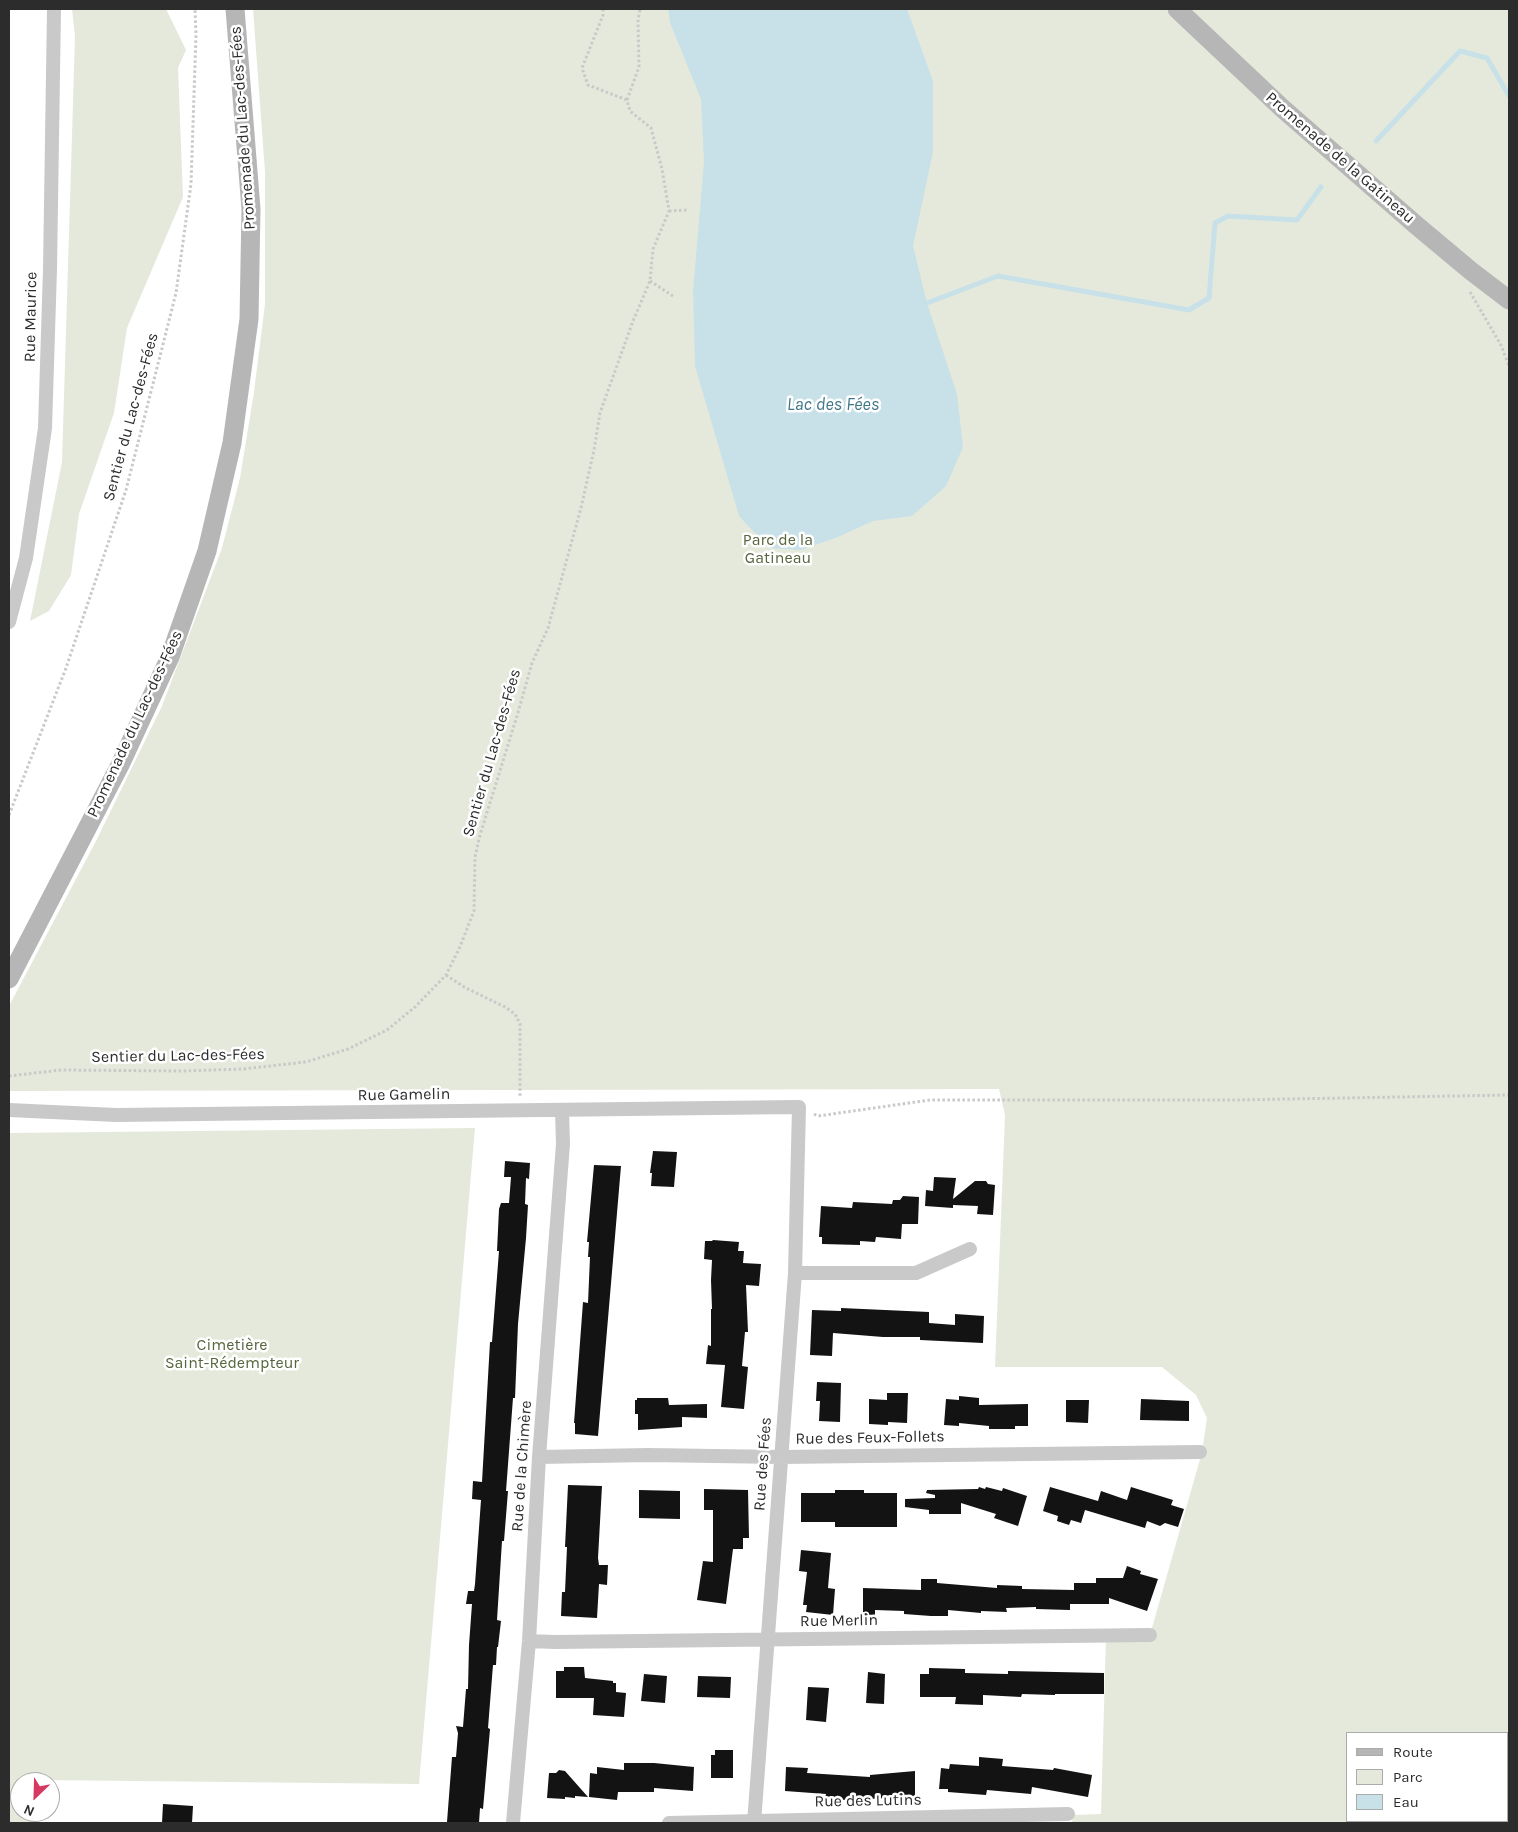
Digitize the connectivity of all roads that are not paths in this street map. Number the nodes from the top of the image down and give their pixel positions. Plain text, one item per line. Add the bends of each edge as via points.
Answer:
1 (54, 9) edge
2 (235, 9) edge
3 (1177, 9) edge
4 (1509, 300) edge
5 (9, 622) edge
6 (9, 979) edge
7 (800, 1108) joint
8 (9, 1110) edge
9 (562, 1110) junction
10 (970, 1250) dead end
11 (795, 1273) junction
12 (1200, 1452) dead end
13 (539, 1456) junction
14 (781, 1457) junction
15 (1150, 1636) dead end
16 (767, 1639) junction
17 (530, 1641) junction
18 (1068, 1814) dead end
19 (754, 1822) edge
20 (513, 1823) edge
21 (669, 1823) edge

1 - 5 street, Rue Maurice via 44,428 26,558
2 - 6 street, Promenade du Lac-des-Fées via 251,209 249,319 232,444 207,551 170,657 120,765
3 - 4 street, Promenade de la Gatineau via 1282,108 1416,225
7 - 9 street, Rue Gamelin
7 - 11 street, Rue des Fées
8 - 9 street, Rue Gamelin via 116,1115
9 - 13 street, Rue de la Chimère via 563,1144
10 - 11 street via 916,1273
11 - 14 street, Rue des Fées
12 - 14 street, Rue des Feux-Follets
13 - 14 street, Rue des Feux-Follets
13 - 17 street, Rue de la Chimère
14 - 16 street, Rue des Fées
15 - 16 street, Rue Merlin
16 - 17 street, Rue Merlin
16 - 19 street, Rue des Fées
17 - 20 street, Rue de la Chimère
18 - 19 street, Rue des Lutins
19 - 21 street, Rue des Lutins

